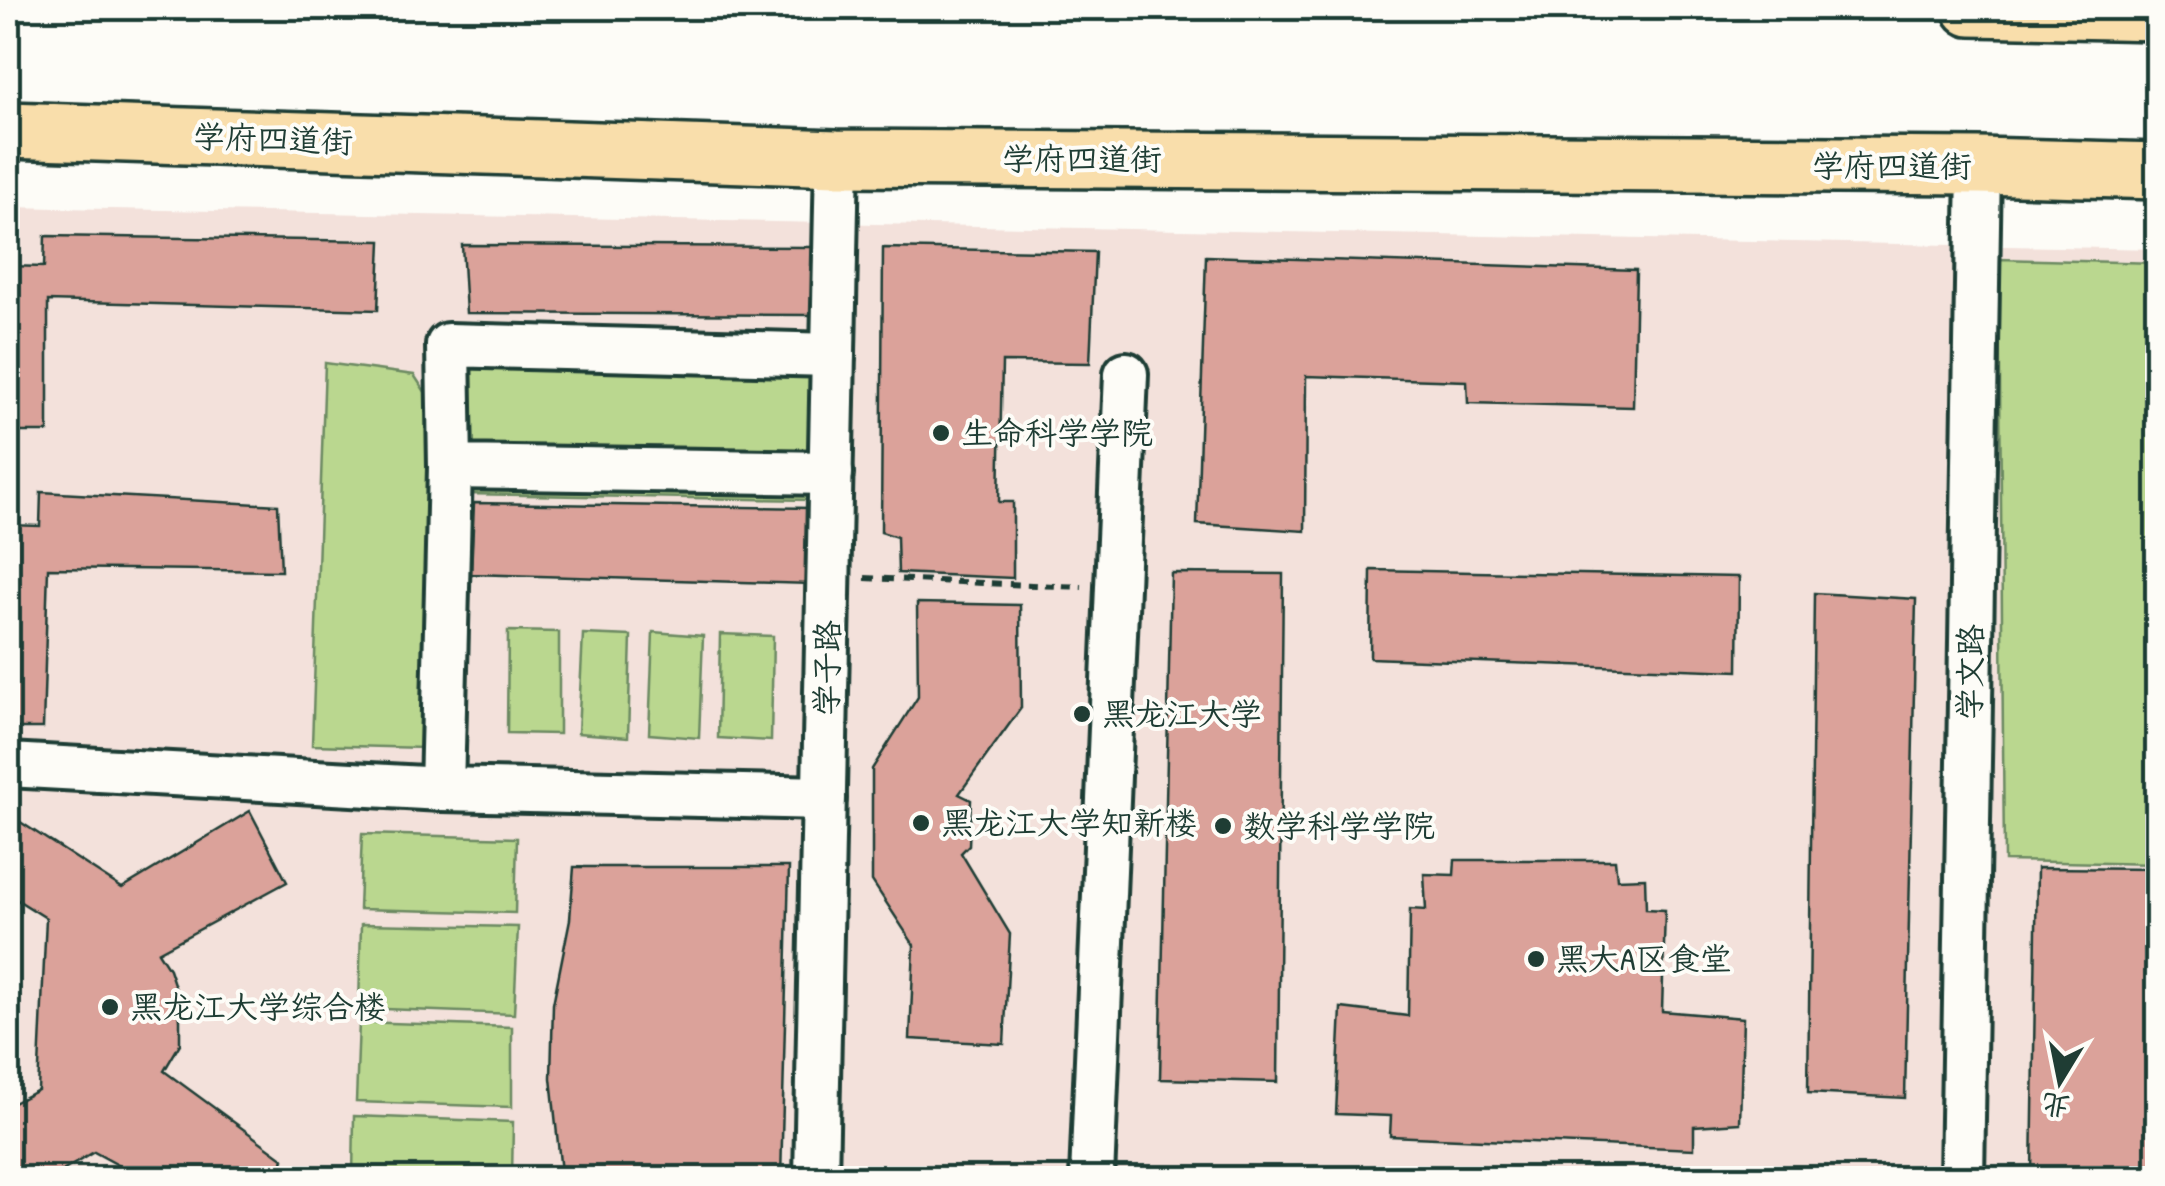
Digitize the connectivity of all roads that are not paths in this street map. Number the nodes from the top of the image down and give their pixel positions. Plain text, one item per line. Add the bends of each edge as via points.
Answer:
1 (1970, 8) edge
2 (2158, 12) edge
3 (8, 130) edge
4 (838, 158) junction
5 (1979, 166) junction
6 (2158, 171) edge
7 (833, 355) junction
8 (1126, 374) dead end
9 (450, 467) junction
10 (831, 473) junction
11 (8, 765) edge
12 (442, 790) junction
13 (824, 798) junction
14 (816, 1178) edge
15 (1092, 1178) edge
16 (1962, 1178) edge

1 - 2 main road
3 - 4 main road, 学府四道街
4 - 5 main road, 学府四道街
4 - 7 street, 学子路
5 - 6 main road, 学府四道街
5 - 16 street, 学文路
7 - 9 street via 448,345
7 - 10 street, 学子路
8 - 15 street
9 - 10 street
9 - 12 street
10 - 13 street, 学子路
11 - 12 street
12 - 13 street
13 - 14 street, 学子路

